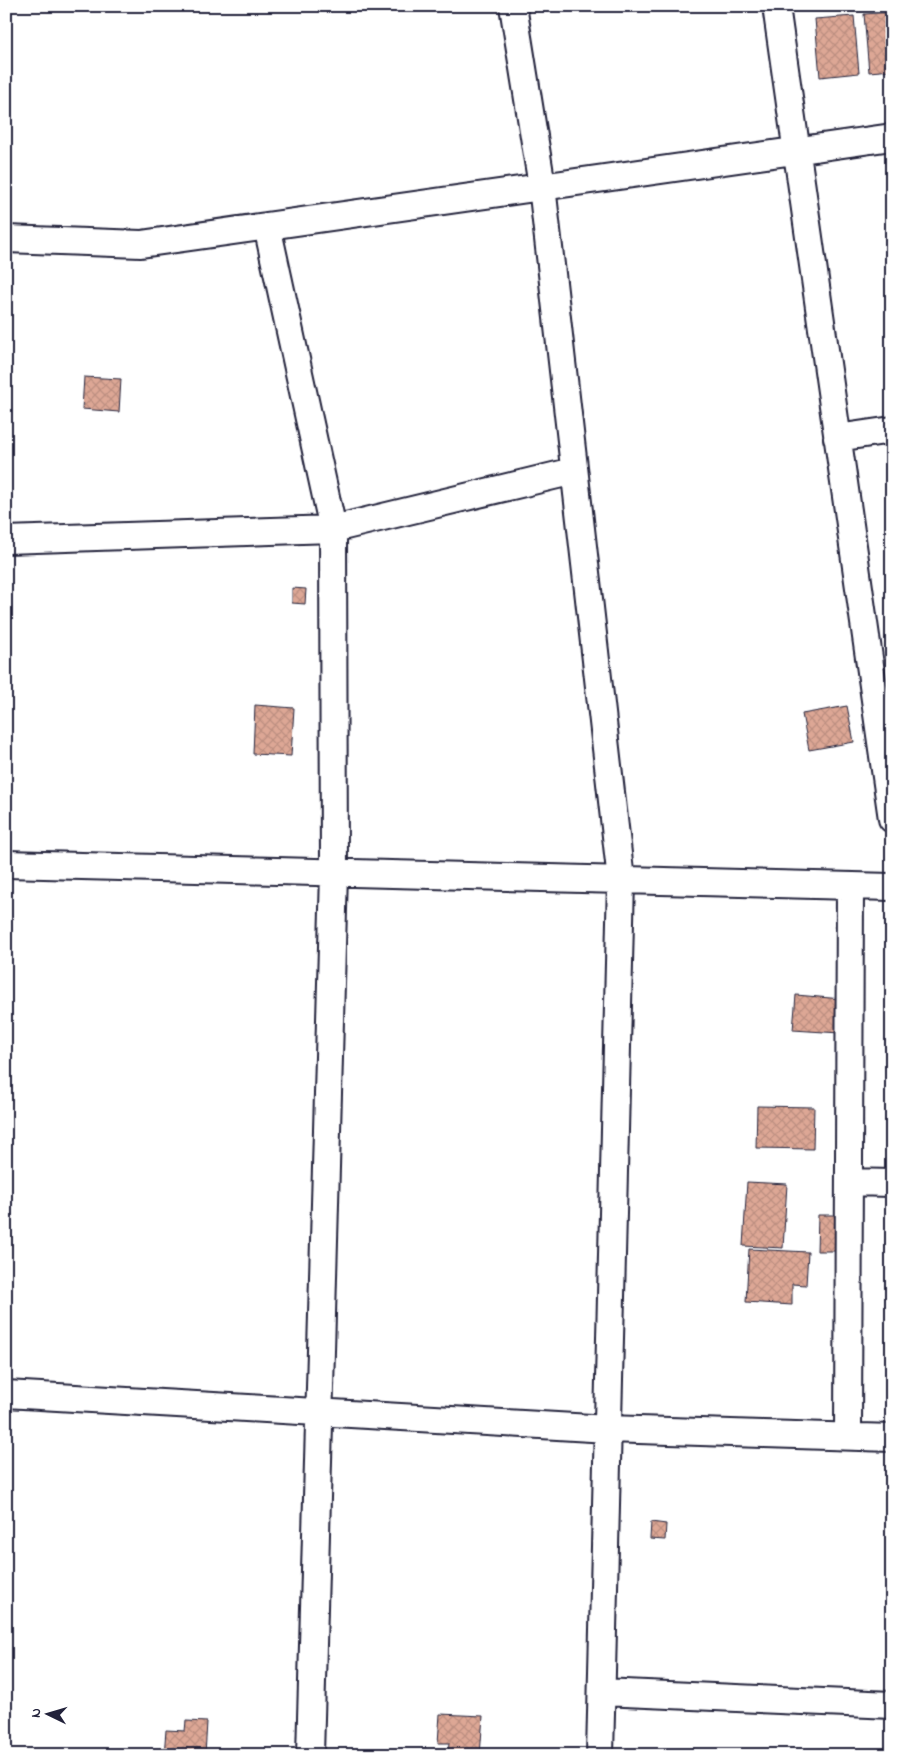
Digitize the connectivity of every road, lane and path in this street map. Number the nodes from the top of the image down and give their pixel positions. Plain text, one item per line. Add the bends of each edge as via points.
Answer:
1 (513, 6) edge
2 (776, 6) edge
3 (892, 137) edge
4 (796, 150) junction
5 (542, 186) junction
6 (267, 226) junction
7 (6, 239) edge
8 (892, 430) edge
9 (837, 438) junction
10 (574, 471) junction
11 (332, 528) junction
12 (6, 540) edge
13 (892, 819) edge
14 (6, 864) edge
15 (334, 873) junction
16 (621, 880) junction
17 (850, 886) junction
18 (892, 887) edge
19 (849, 1182) junction
20 (892, 1183) edge
21 (6, 1394) edge
22 (320, 1412) junction
23 (608, 1429) junction
24 (848, 1436) junction
25 (892, 1438) edge
26 (602, 1692) junction
27 (892, 1705) edge
28 (310, 1755) edge
29 (600, 1755) edge

1 - 5 street
2 - 4 street
3 - 4 street
4 - 5 street
4 - 9 street
5 - 6 street
5 - 10 street
6 - 7 street via 141,244
6 - 11 street
8 - 9 street
9 - 13 street
10 - 11 street
10 - 16 street
11 - 12 street
11 - 15 street
14 - 15 street
15 - 16 street
15 - 22 street
16 - 17 street
16 - 23 street
17 - 18 street
17 - 19 street
19 - 20 street
19 - 24 street
21 - 22 street
22 - 23 street
22 - 28 street
23 - 24 street
23 - 26 street
24 - 25 street
26 - 27 street
26 - 29 street

